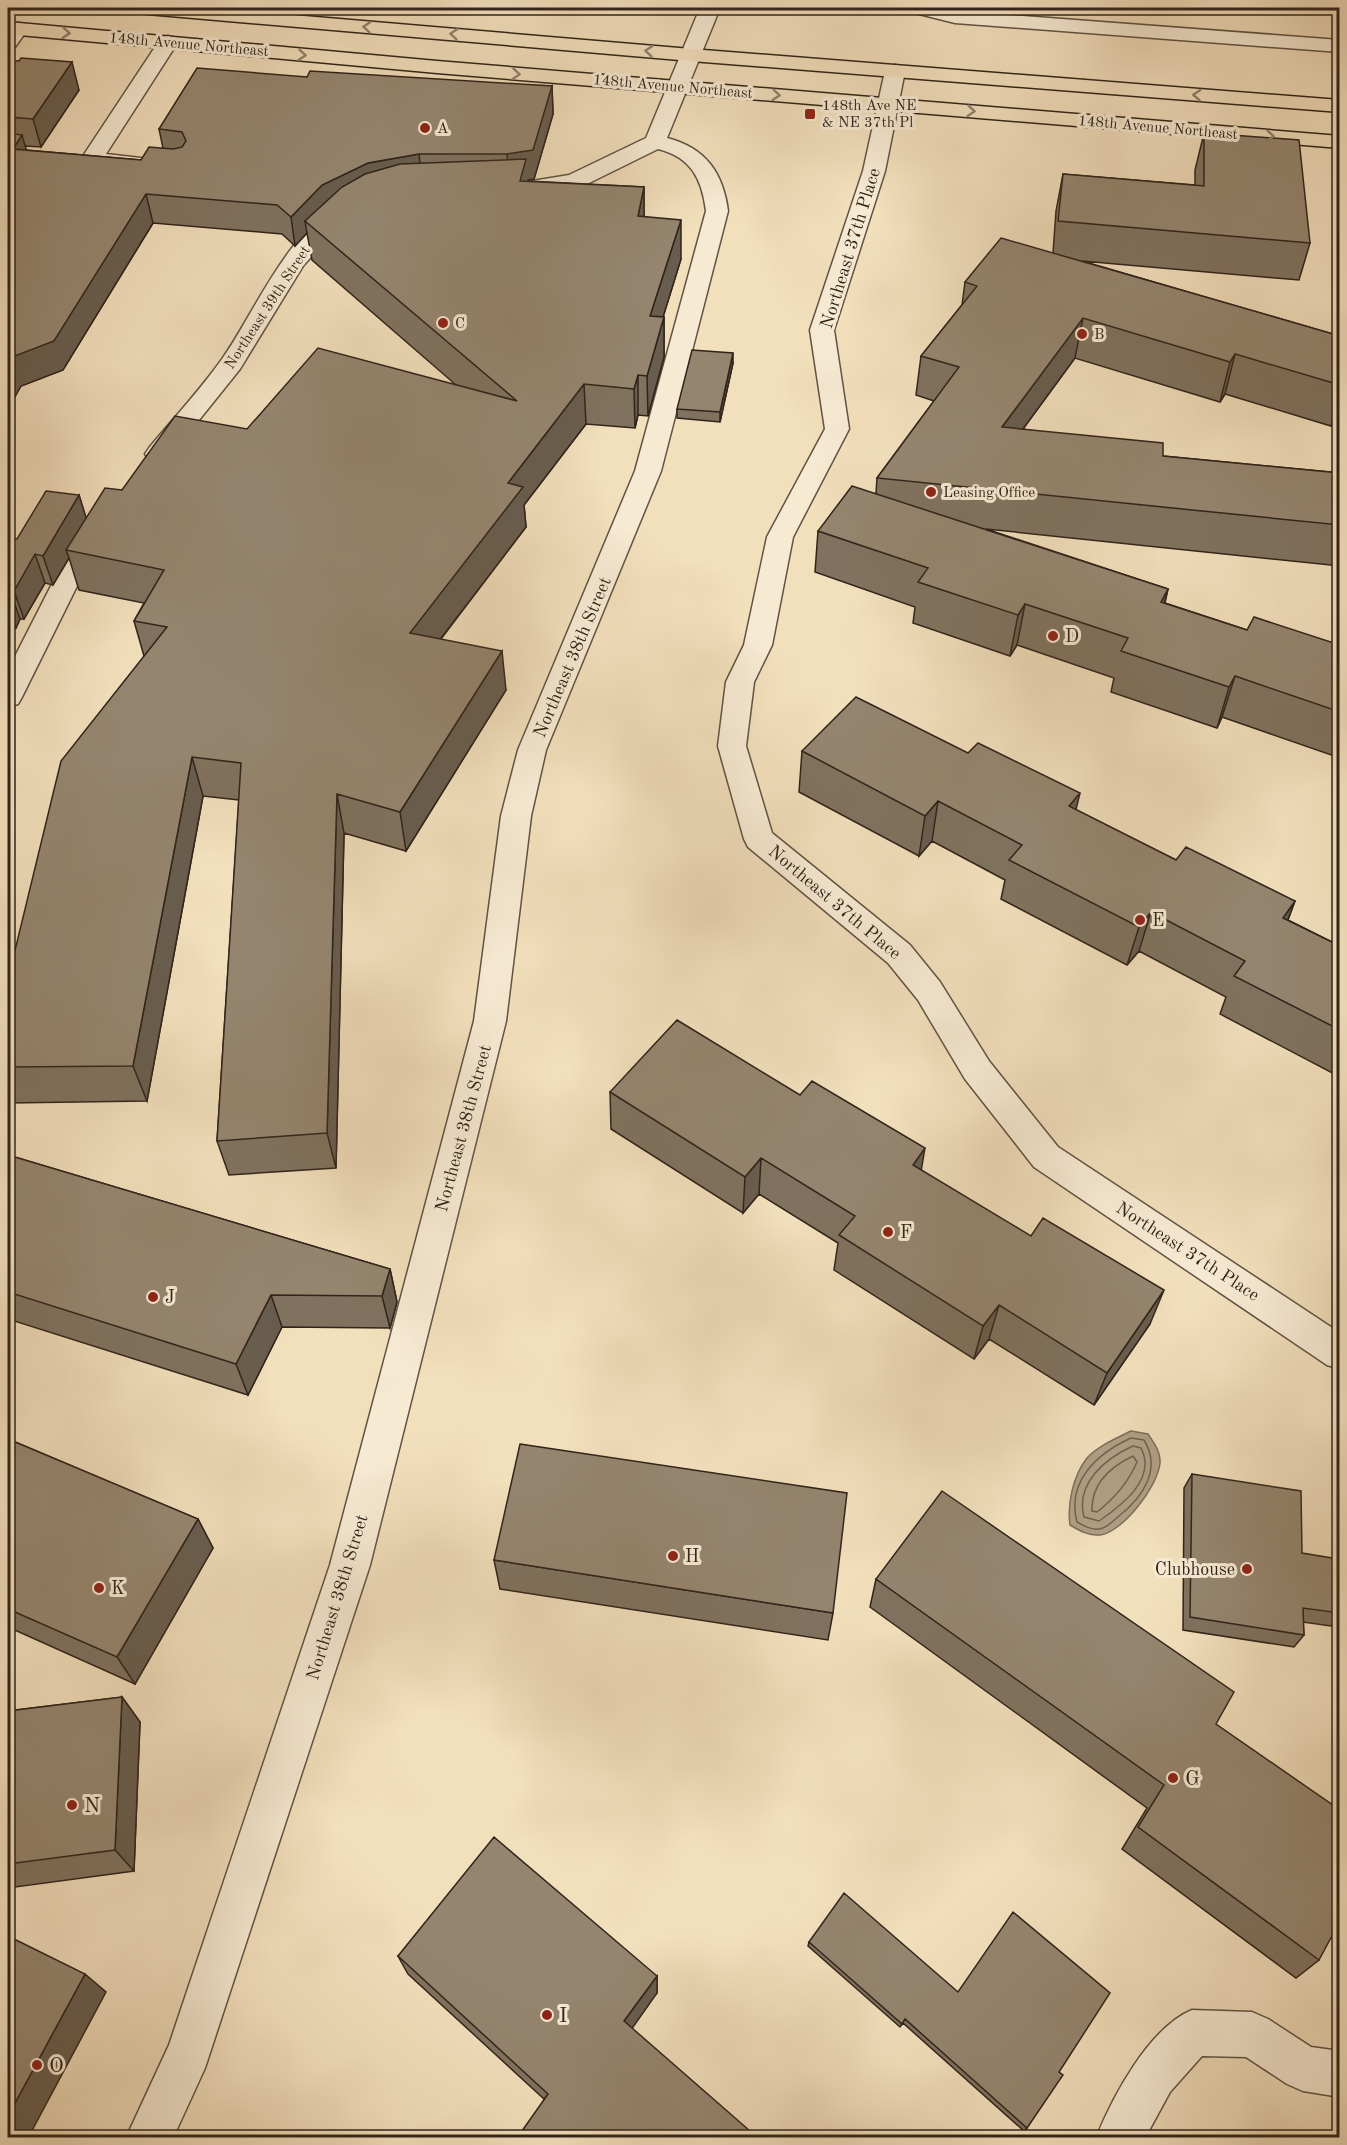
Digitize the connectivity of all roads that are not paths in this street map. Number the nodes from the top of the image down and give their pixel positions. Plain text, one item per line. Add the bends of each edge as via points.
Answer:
1 (147, 8) edge
2 (710, 8) edge
3 (918, 8) edge
4 (11, 33) edge
5 (168, 42) junction
6 (1340, 46) edge
7 (691, 55) junction
8 (895, 71) junction
9 (676, 87) junction
10 (889, 104) junction
11 (1340, 106) edge
12 (655, 142) junction
13 (1340, 142) edge
14 (157, 165) edge
15 (494, 190) edge
16 (366, 203) edge
17 (145, 470) edge
18 (109, 514) edge
19 (8, 696) edge
20 (1340, 1353) edge
21 (1340, 2074) edge
22 (149, 2138) edge
23 (1119, 2138) edge

7 -> 1 main road, 148th Avenue Northeast
2 - 7 street
3 - 6 street via 955,17
4 -> 5 main road, 148th Avenue Northeast
5 -> 9 main road, 148th Avenue Northeast
5 - 14 street via 82,158
7 - 8 main road, 148th Avenue Northeast
7 - 9 street
8 - 10 street, Northeast 37th Place
11 -> 8 main road, 148th Avenue Northeast
9 -> 10 main road, 148th Avenue Northeast
9 - 12 street
10 -> 13 main road, 148th Avenue Northeast
10 - 20 street, Northeast 37th Place via 874,171 822,330 837,429 780,537 758,645 740,682 732,746 759,839 899,954 929,991 976,1070 1046,1157
12 - 15 street via 575,181
12 - 22 street, Northeast 38th Street via 673,145 705,169 714,184 717,211 648,471 532,750 516,816 490,1021 350,1565 189,2052
16 - 17 street, Northeast 39th Street via 328,224 305,247 232,363
18 - 19 street via 66,582
21 - 23 street via 1303,2068 1252,2034 1192,2033 1154,2076

